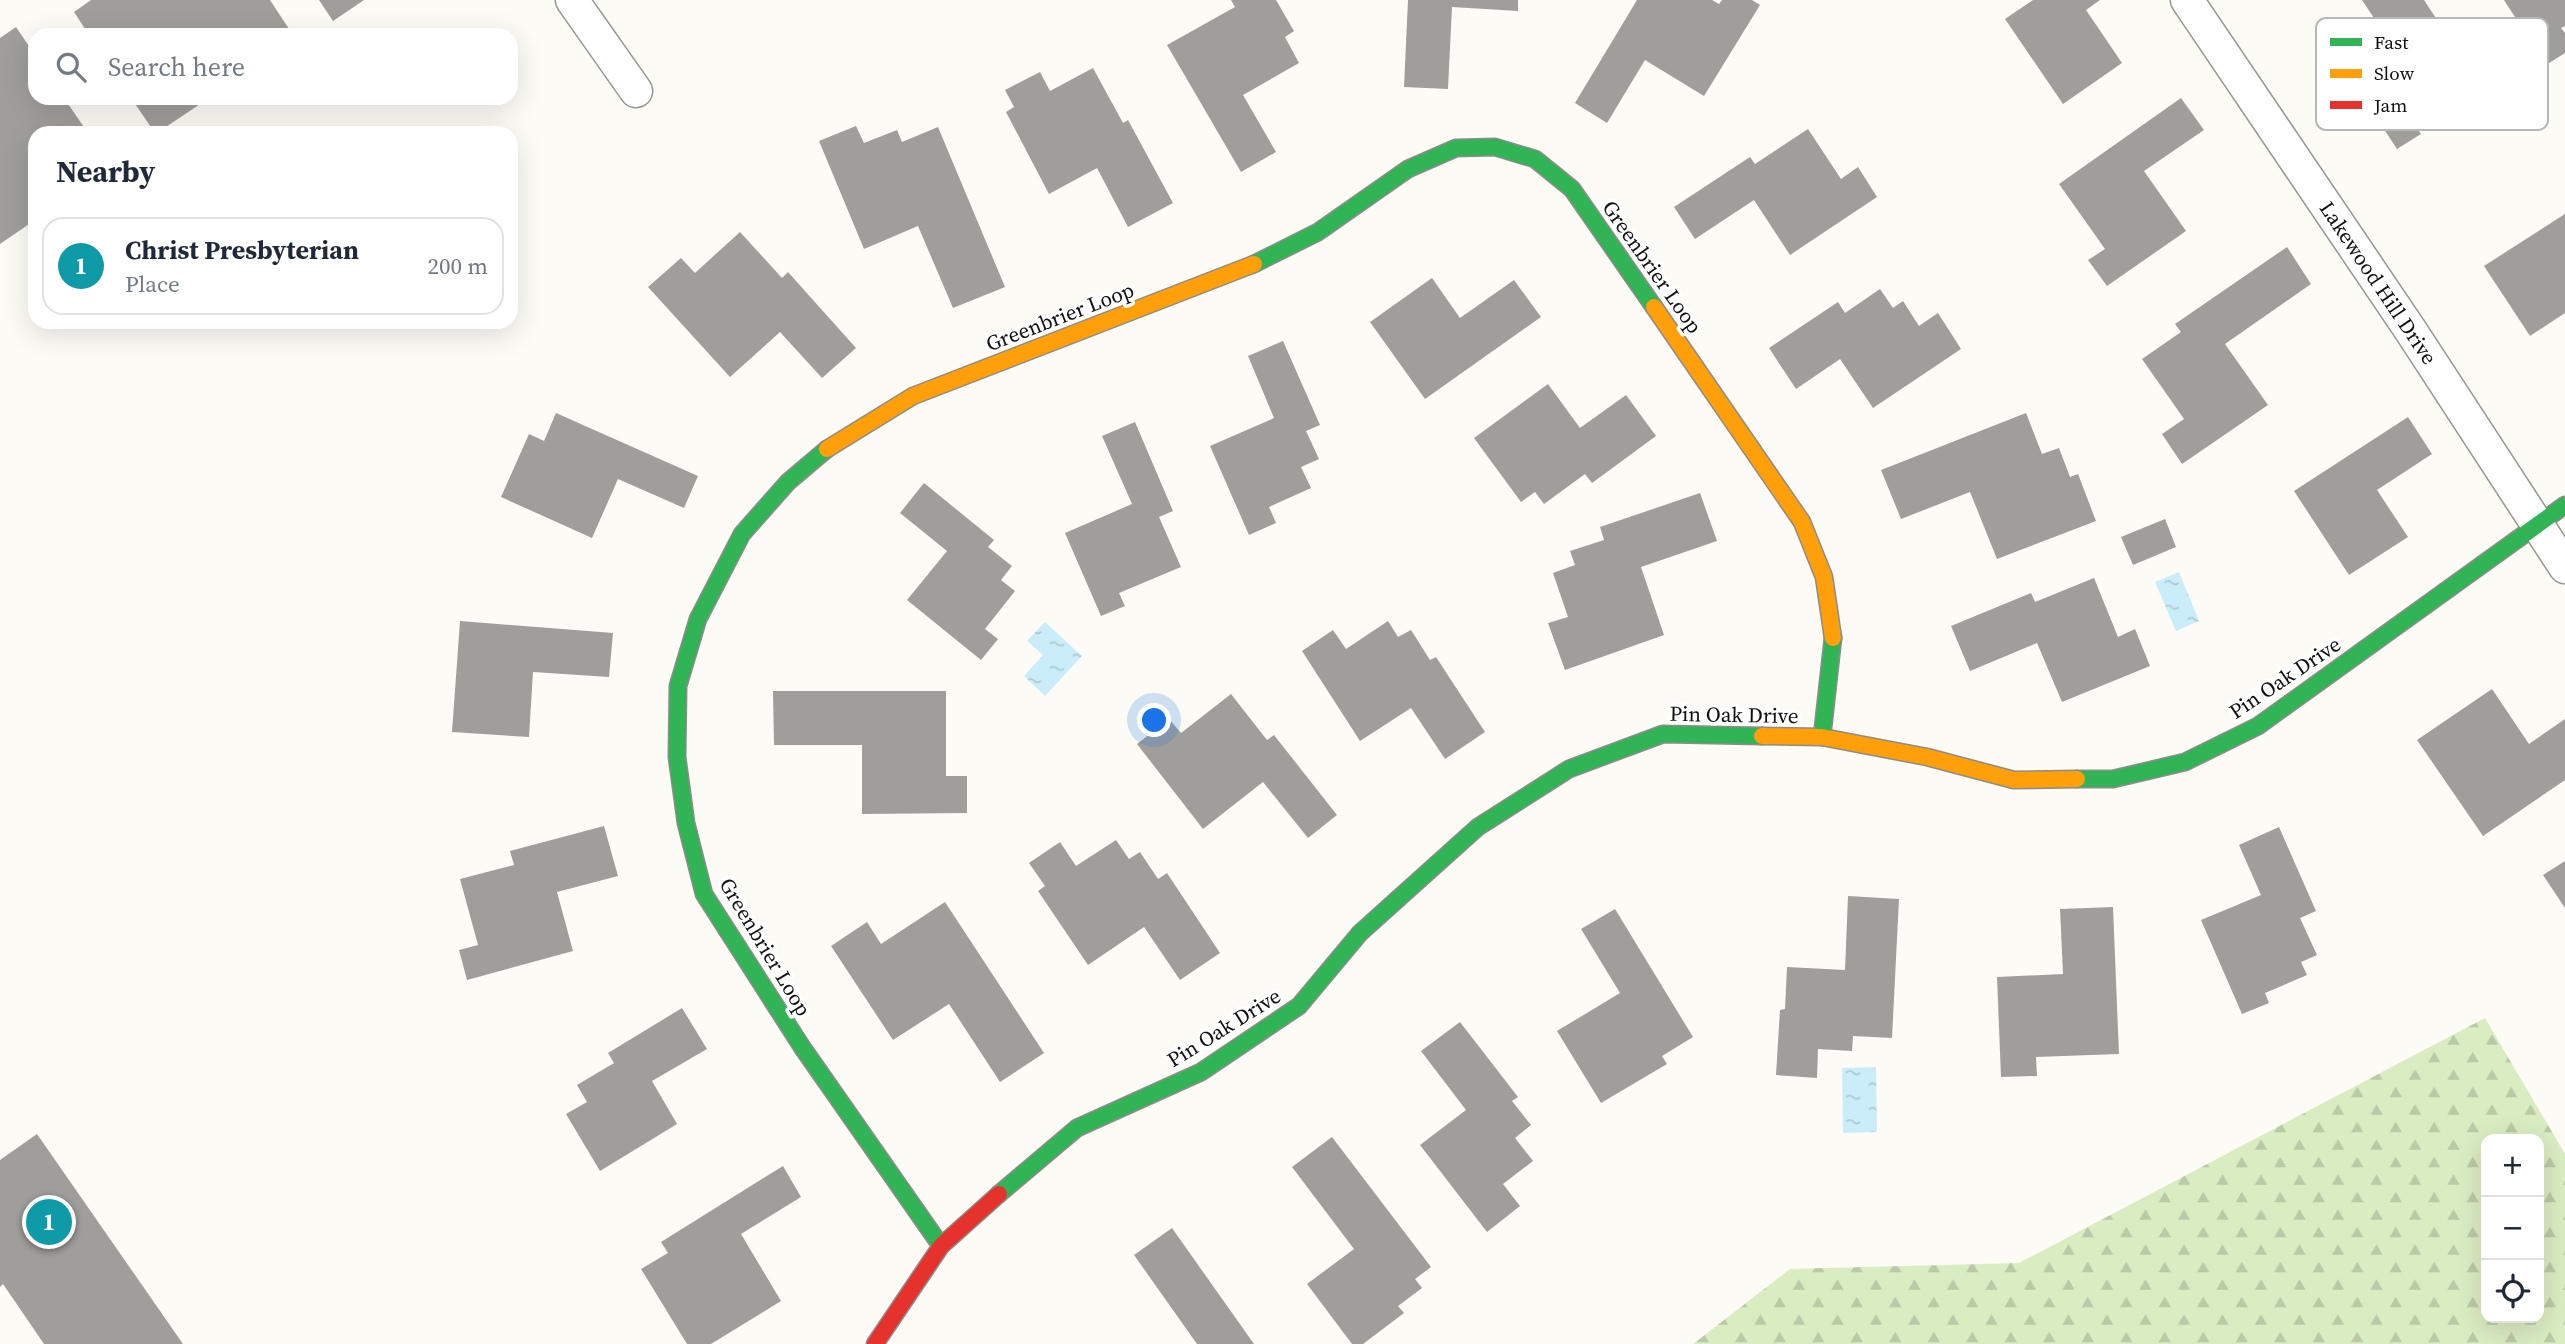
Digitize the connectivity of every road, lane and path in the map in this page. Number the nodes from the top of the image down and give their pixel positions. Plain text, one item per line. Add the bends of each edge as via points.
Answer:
1 (572, 0) edge
2 (2188, 0) edge
3 (636, 91) dead end
4 (2565, 505) edge
5 (2536, 526) junction
6 (2565, 567) edge
7 (1822, 737) junction
8 (941, 1246) junction
9 (875, 1344) edge

1 - 3 street
2 - 5 street, Lakewood Hill Drive
4 - 5 street, Pin Oak Drive
5 - 6 street, Lakewood Hill Drive
5 - 7 street, Pin Oak Drive via 2258,726 2185,762 2113,779 2014,780
7 - 8 street, Pin Oak Drive via 1663,734 1569,769 1478,827 1360,933 1299,1006 1200,1072 1077,1128
7 - 8 street, Greenbrier Loop via 1833,637 1824,577 1802,522 1572,189 1535,159 1495,147 1455,148 1408,169 1318,232 1245,268 892,409 832,445 788,482 741,534 698,619 678,686 677,757 704,894 787,1024
8 - 9 street, Pin Oak Drive

